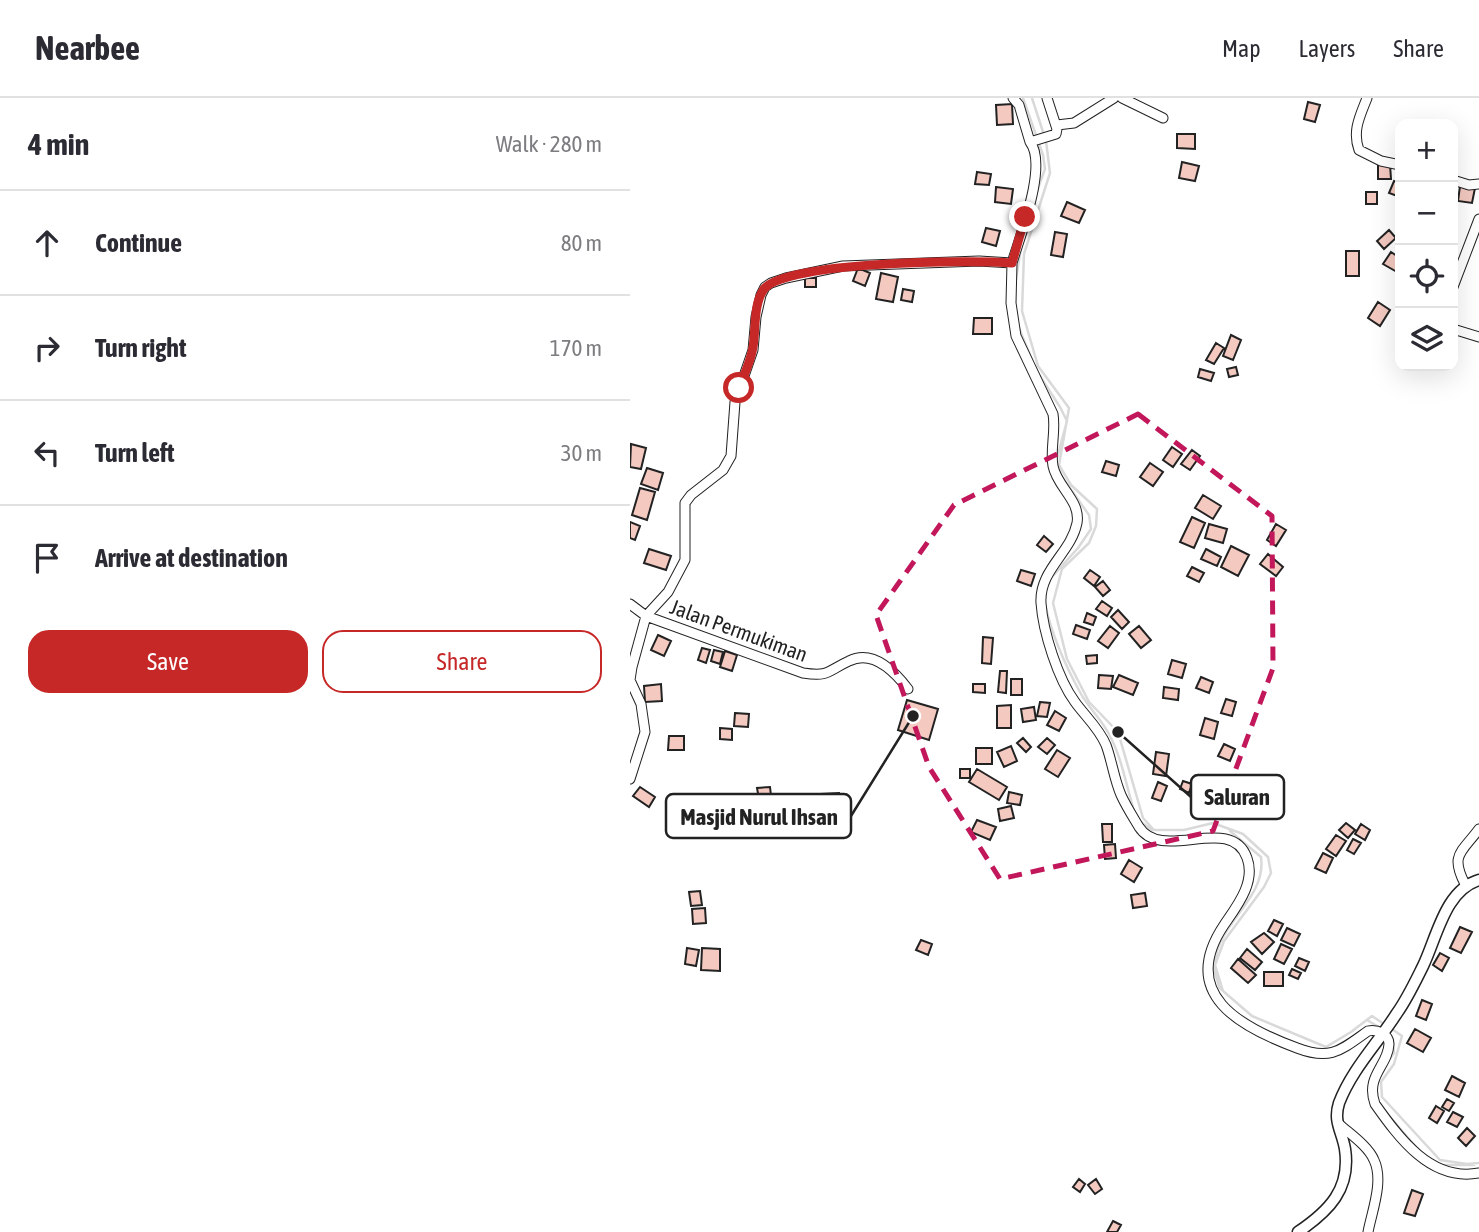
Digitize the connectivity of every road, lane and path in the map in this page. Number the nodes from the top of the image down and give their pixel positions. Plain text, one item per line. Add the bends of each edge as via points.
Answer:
1 (1013, 98) edge
2 (1047, 98) edge
3 (1114, 98) edge
4 (1122, 98) edge
5 (1367, 98) edge
6 (1163, 118) dead end
7 (1056, 129) junction
8 (1033, 141) junction
9 (1395, 164) edge
10 (1458, 182) edge
11 (1479, 184) edge
12 (1479, 219) edge
13 (1012, 263) junction
14 (1458, 274) edge
15 (1458, 331) edge
16 (1479, 337) edge
17 (630, 604) edge
18 (646, 615) junction
19 (908, 689) dead end
20 (630, 779) edge
21 (1479, 829) edge
22 (1479, 880) edge
23 (1465, 884) junction
24 (1383, 1032) junction
25 (1335, 1121) junction
26 (1479, 1173) edge
27 (1298, 1232) edge
28 (1368, 1232) edge

1 - 8 street
2 - 7 street
3 - 7 street
4 - 6 street
5 - 9 street via 1356,128 1359,150
7 - 8 street
8 - 13 street via 1034,187
10 - 11 street
12 - 14 street
13 - 18 street via 843,266 765,287 753,350 735,402 731,456 723,470 685,503 685,560 668,592
13 - 24 street via 1016,336 1053,414 1052,465 1078,518 1069,545 1042,587 1041,604 1058,668 1074,701 1101,734 1121,796 1147,837 1158,841 1227,839 1241,847 1248,862 1245,890 1211,954 1212,992 1220,1006 1236,1018 1316,1054 1333,1054 1368,1031
15 - 16 street
17 - 18 street, Jalan Permukiman
18 - 19 street, Jalan Permukiman via 803,673 819,676 849,661 869,658
18 - 20 street via 630,674 645,732
21 - 23 street via 1457,859
22 - 23 street
23 - 24 street via 1442,918 1423,966
24 - 25 street via 1346,1087
24 - 26 street via 1388,1047 1372,1092 1378,1109 1436,1169
25 - 27 street via 1345,1149 1345,1183 1316,1220
25 - 28 street via 1374,1159 1378,1175

